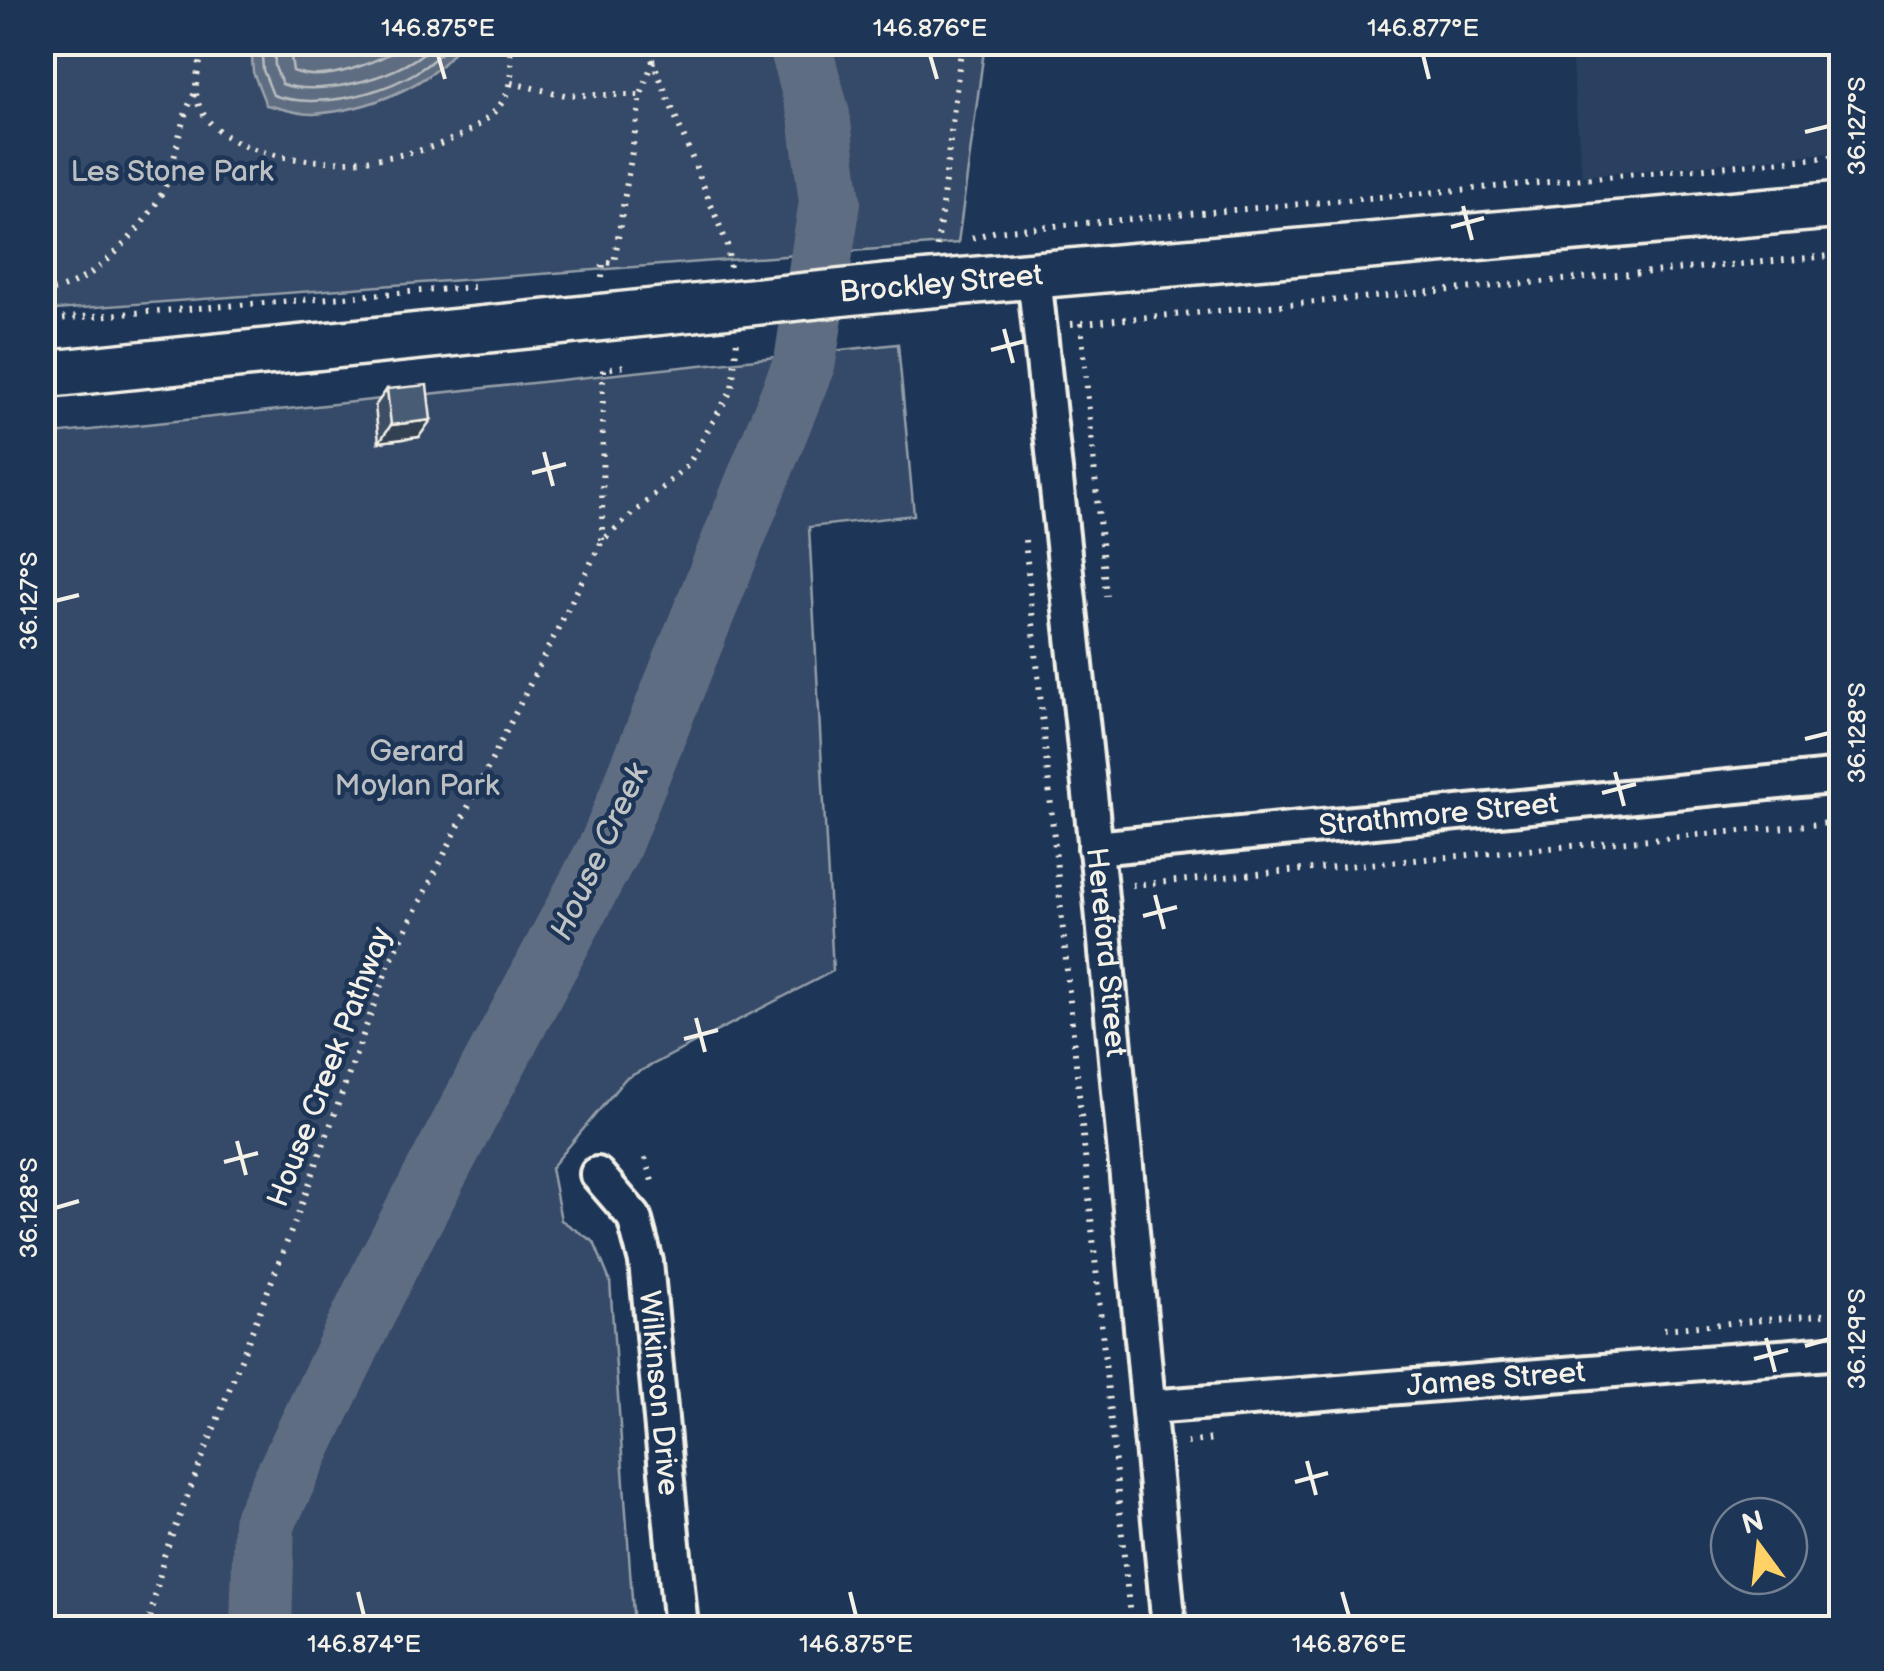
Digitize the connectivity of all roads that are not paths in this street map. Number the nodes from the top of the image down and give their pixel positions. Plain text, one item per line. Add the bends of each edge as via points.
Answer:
1 (1842, 205) edge
2 (1034, 276) junction
3 (42, 375) edge
4 (1842, 776) edge
5 (1096, 848) junction
6 (596, 1174) dead end
7 (1842, 1352) edge
8 (1150, 1407) junction
9 (681, 1628) edge
10 (1169, 1628) edge

1 - 2 main road, Brockley Street
2 - 3 main road, Brockley Street, bridge
2 - 5 street, Hereford Street
4 - 5 street, Strathmore Street
5 - 8 street, Hereford Street
6 - 9 street, Wilkinson Drive via 634,1217 646,1262
7 - 8 street, James Street
8 - 10 street, Hereford Street

